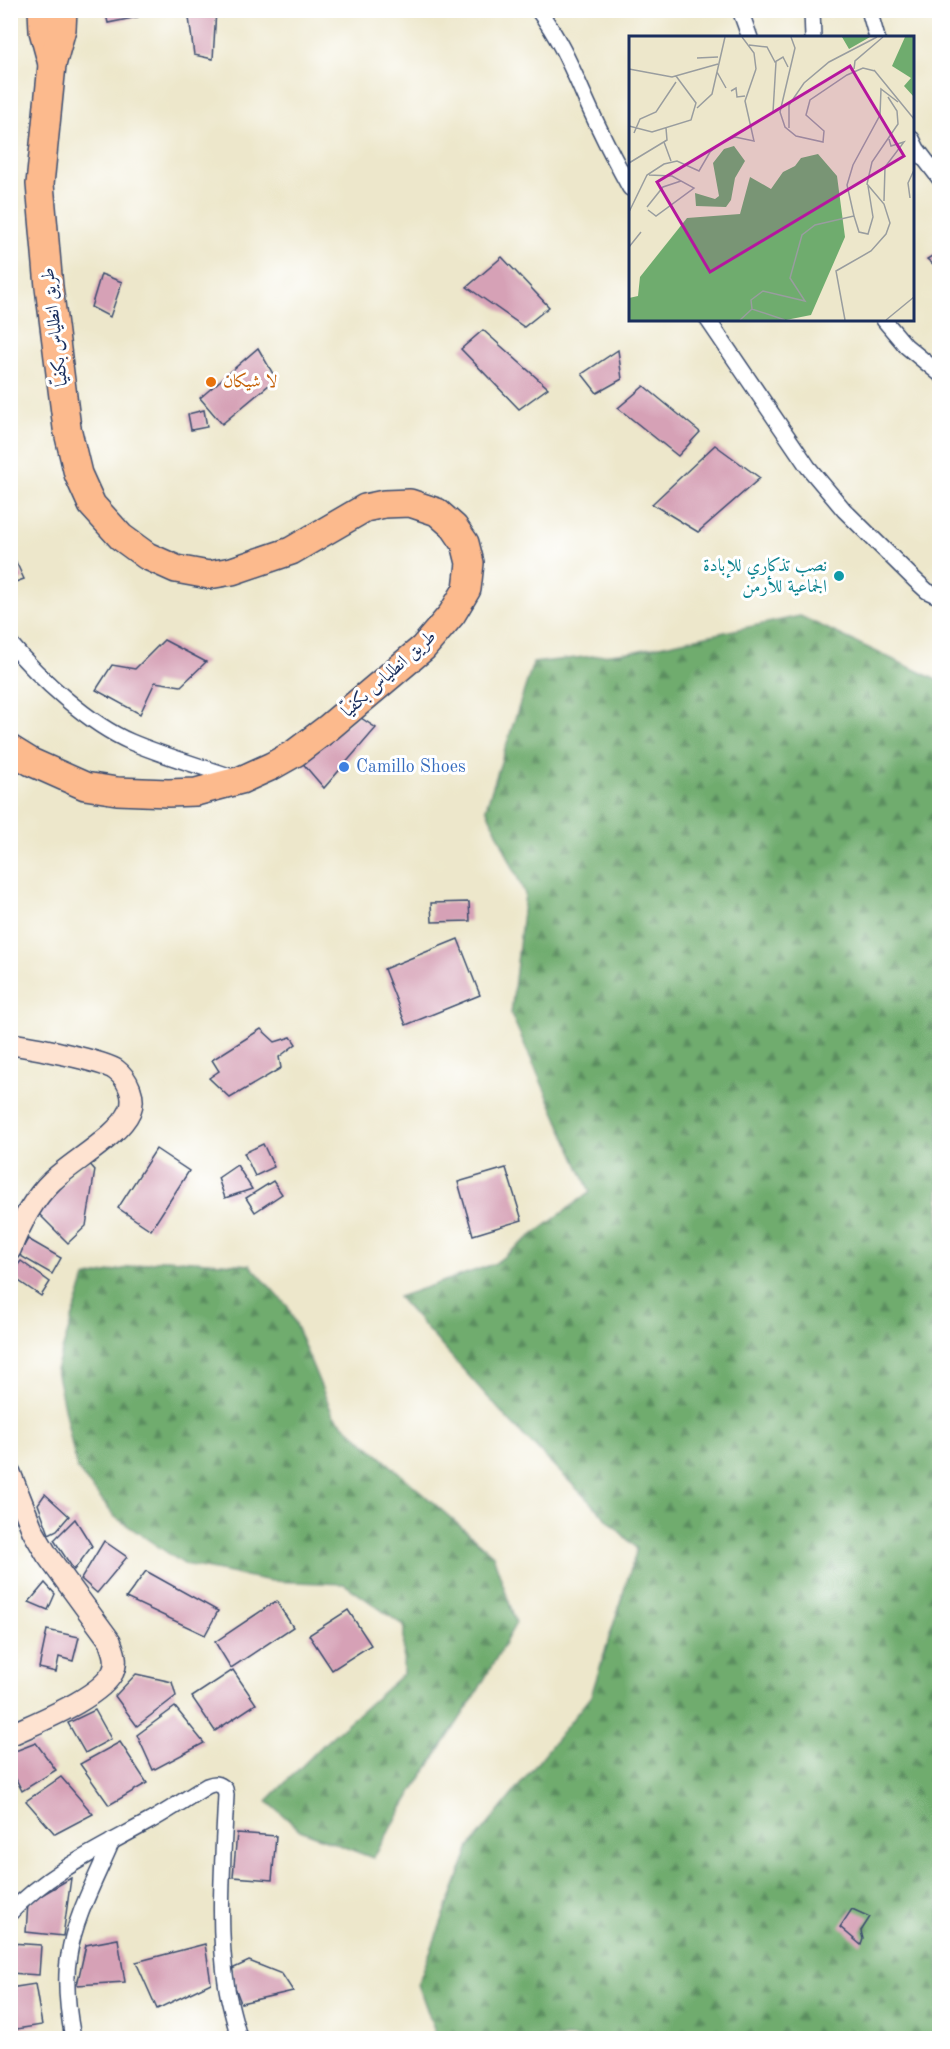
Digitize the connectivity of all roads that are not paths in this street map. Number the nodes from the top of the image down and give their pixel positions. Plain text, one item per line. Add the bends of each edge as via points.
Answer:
1 (42, 10) edge
2 (63, 10) edge
3 (538, 10) edge
4 (812, 10) edge
5 (869, 10) edge
6 (745, 24) edge
7 (756, 36) edge
8 (813, 36) edge
9 (876, 36) edge
10 (52, 65) junction
11 (914, 143) edge
12 (939, 179) edge
13 (629, 186) edge
14 (709, 321) edge
15 (886, 321) edge
16 (939, 374) edge
17 (939, 597) edge
18 (10, 643) edge
19 (10, 750) edge
20 (240, 780) junction
21 (10, 1044) edge
22 (10, 1250) edge
23 (10, 1473) edge
24 (10, 1735) edge
25 (112, 1841) junction
26 (10, 1913) edge
27 (74, 2038) edge
28 (239, 2038) edge

1 - 10 highway, طريق انطلياس بكفيّا
2 - 10 highway, طريق انطلياس بكفيّا
3 - 13 street via 571,65
4 - 8 street
5 - 9 street
6 - 7 street
10 - 20 highway, طريق انطلياس بكفيّا via 40,184 48,276 67,428 78,474 92,505 121,537 147,556 176,569 209,574 232,571 291,551 365,508 384,504 410,503 437,512 465,543 470,564 467,589 423,648 295,753
11 - 12 street
14 - 17 street via 826,489 915,580
15 - 16 street via 906,346
18 - 20 street via 96,723 130,742
19 - 20 highway, طريق انطلياس بكفيّا via 85,786 117,791 196,792
21 - 22 main road via 115,1069 133,1098 130,1111 116,1128 52,1181 34,1202
23 - 24 main road via 37,1539 105,1633 116,1656 113,1672 92,1693
25 - 26 street via 42,1883
25 - 27 street via 68,1956
25 - 28 street via 207,1786 220,1785 225,1789 221,1914 227,1991

